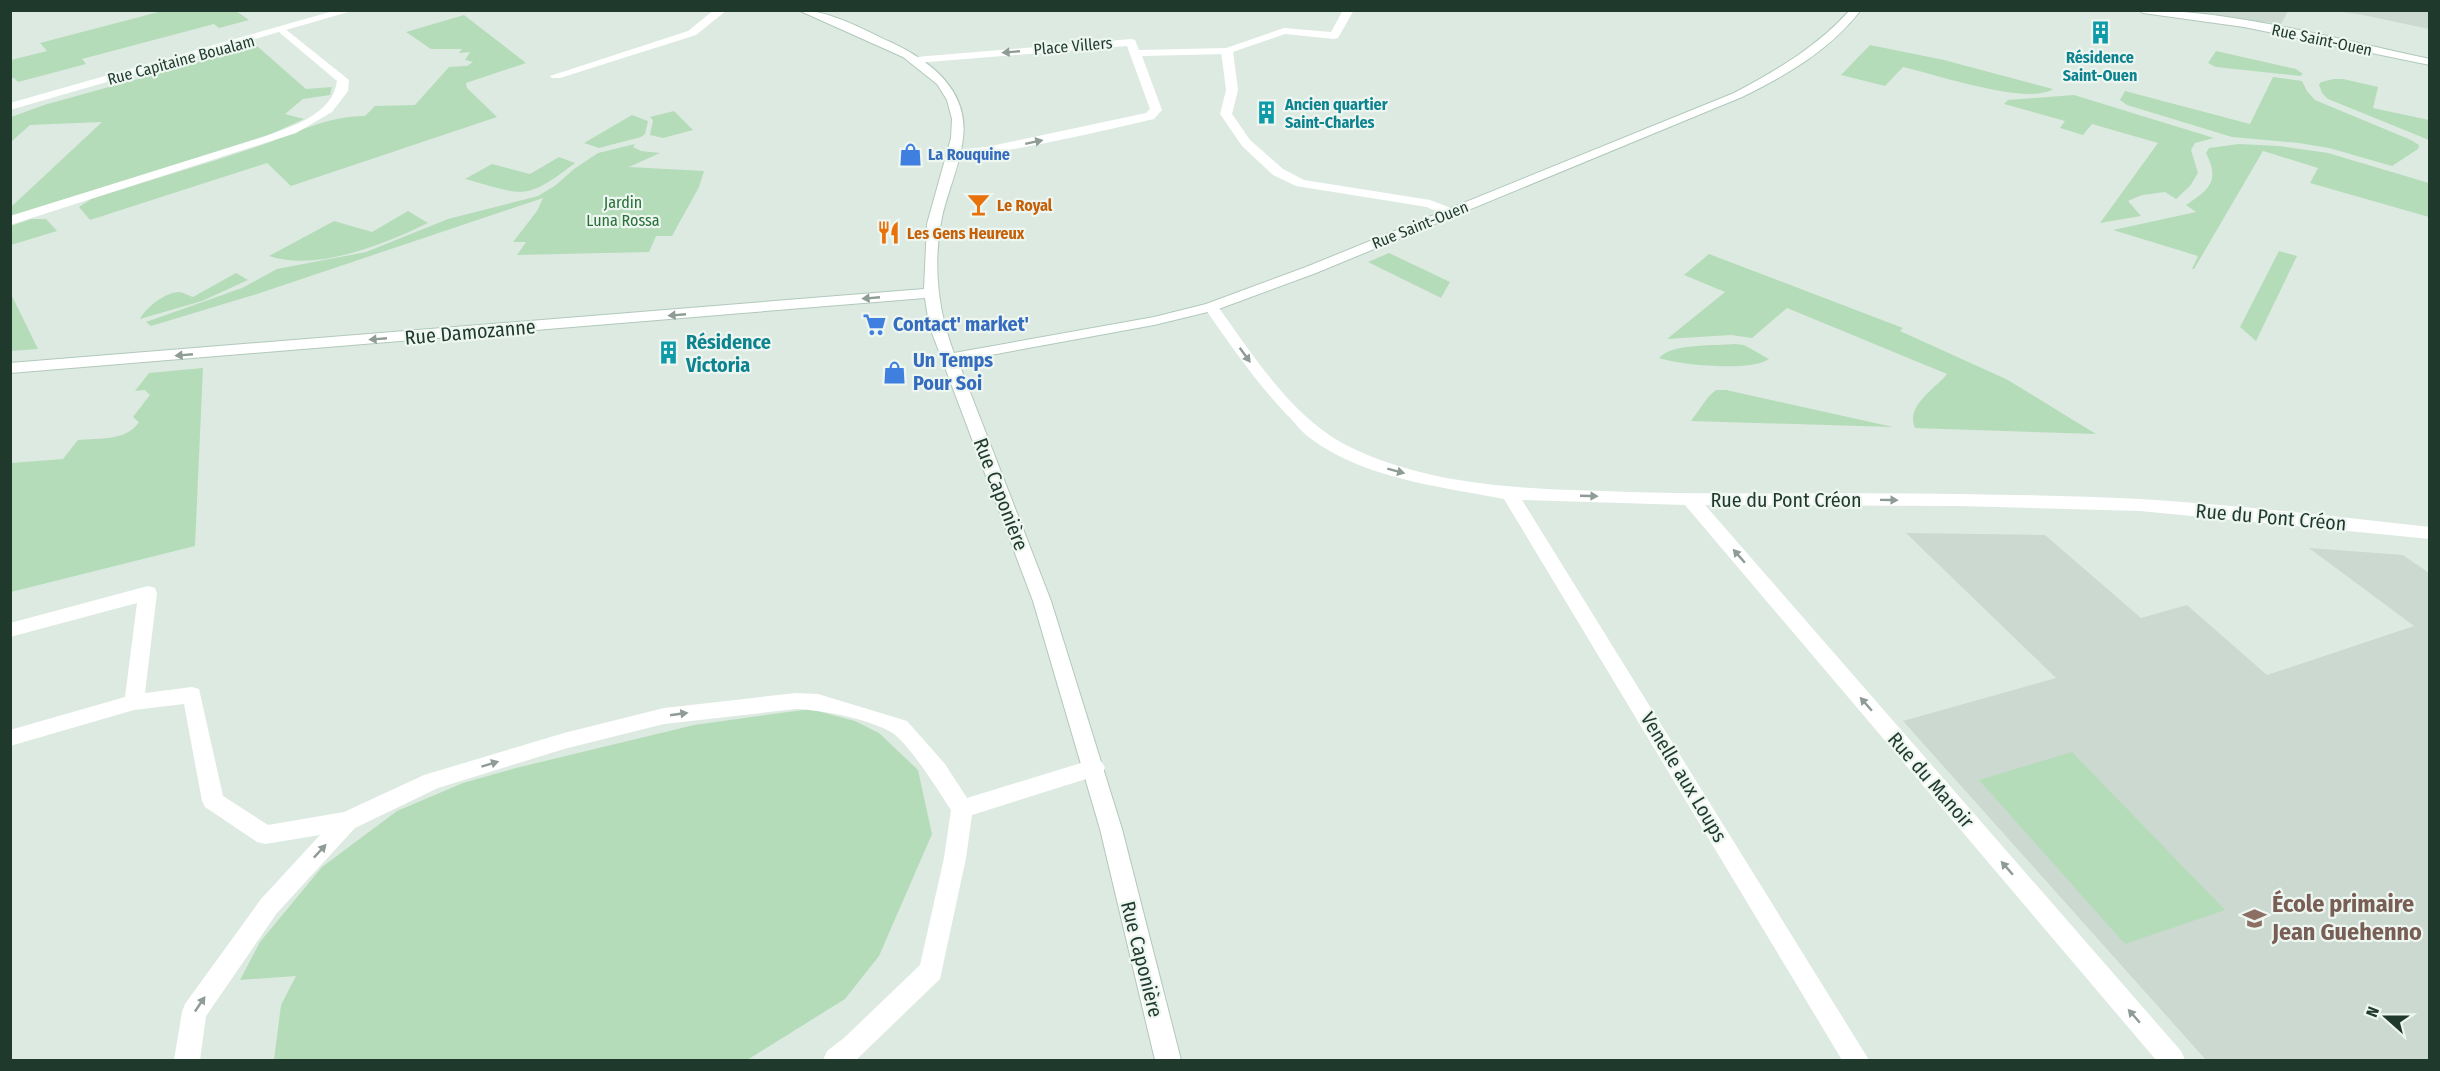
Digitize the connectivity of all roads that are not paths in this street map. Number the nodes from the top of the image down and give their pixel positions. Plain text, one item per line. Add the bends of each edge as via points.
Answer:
1 (350, 10) edge
2 (723, 10) edge
3 (803, 10) edge
4 (1349, 10) edge
5 (1856, 10) edge
6 (2143, 10) edge
7 (284, 31) junction
8 (1227, 51) junction
9 (1136, 53) junction
10 (916, 60) junction
11 (2430, 62) edge
12 (556, 76) dead end
13 (10, 107) edge
14 (955, 154) junction
15 (1451, 213) junction
16 (10, 221) edge
17 (929, 293) junction
18 (1211, 307) junction
19 (950, 358) junction
20 (10, 368) edge
21 (1510, 494) junction
22 (1690, 499) junction
23 (2430, 533) edge
24 (10, 630) edge
25 (134, 702) junction
26 (10, 738) edge
27 (1094, 768) junction
28 (962, 809) junction
29 (347, 821) junction
30 (187, 1060) edge
31 (836, 1060) edge
32 (1168, 1060) edge
33 (1856, 1060) edge
34 (2172, 1060) edge

1 - 7 street, Rue Capitaine Boualam
2 - 12 street via 692,33
3 - 10 street, Rue Caponière
4 - 8 street via 1334,36 1284,31
5 - 15 street, Rue Saint-Ouen via 1832,37 1785,71 1738,95
6 - 11 street, Rue Saint-Ouen via 2244,24
7 - 13 street, Rue Capitaine Boualam
7 - 16 street via 343,80 344,87 331,107 295,129 270,138
8 - 9 street
8 - 15 street via 1232,90 1226,114 1246,143 1278,172 1301,183 1430,204
9 -> 10 street, Place Villers via 1131,42
14 -> 9 street, Place Villers via 986,152 1154,114 1156,110
10 - 14 street, Rue Caponière via 952,97 960,121
14 - 17 street, Rue Caponière via 934,224
15 - 18 street, Rue Saint-Ouen
17 - 19 street, Rue Caponière via 936,325
17 -> 20 street, Rue Damozanne
18 - 19 street, Rue Saint-Ouen
18 -> 21 street, Rue du Pont Créon via 1264,381 1315,434 1380,466
19 - 27 street, Rue Caponière via 1042,601
21 -> 22 street, Rue du Pont Créon
21 - 33 street, Venelle aux Loups
22 -> 23 street, Rue du Pont Créon via 2140,505
34 -> 22 street, Rue du Manoir
24 - 25 street via 148,593
25 - 26 street
25 - 29 street via 192,695 213,801 265,835
27 - 28 street
27 - 32 street, Rue Caponière
29 -> 28 street via 432,781 564,741 664,716 796,700 818,702 900,727 937,770
28 - 31 street via 931,971
30 -> 29 street via 194,1012 269,906

